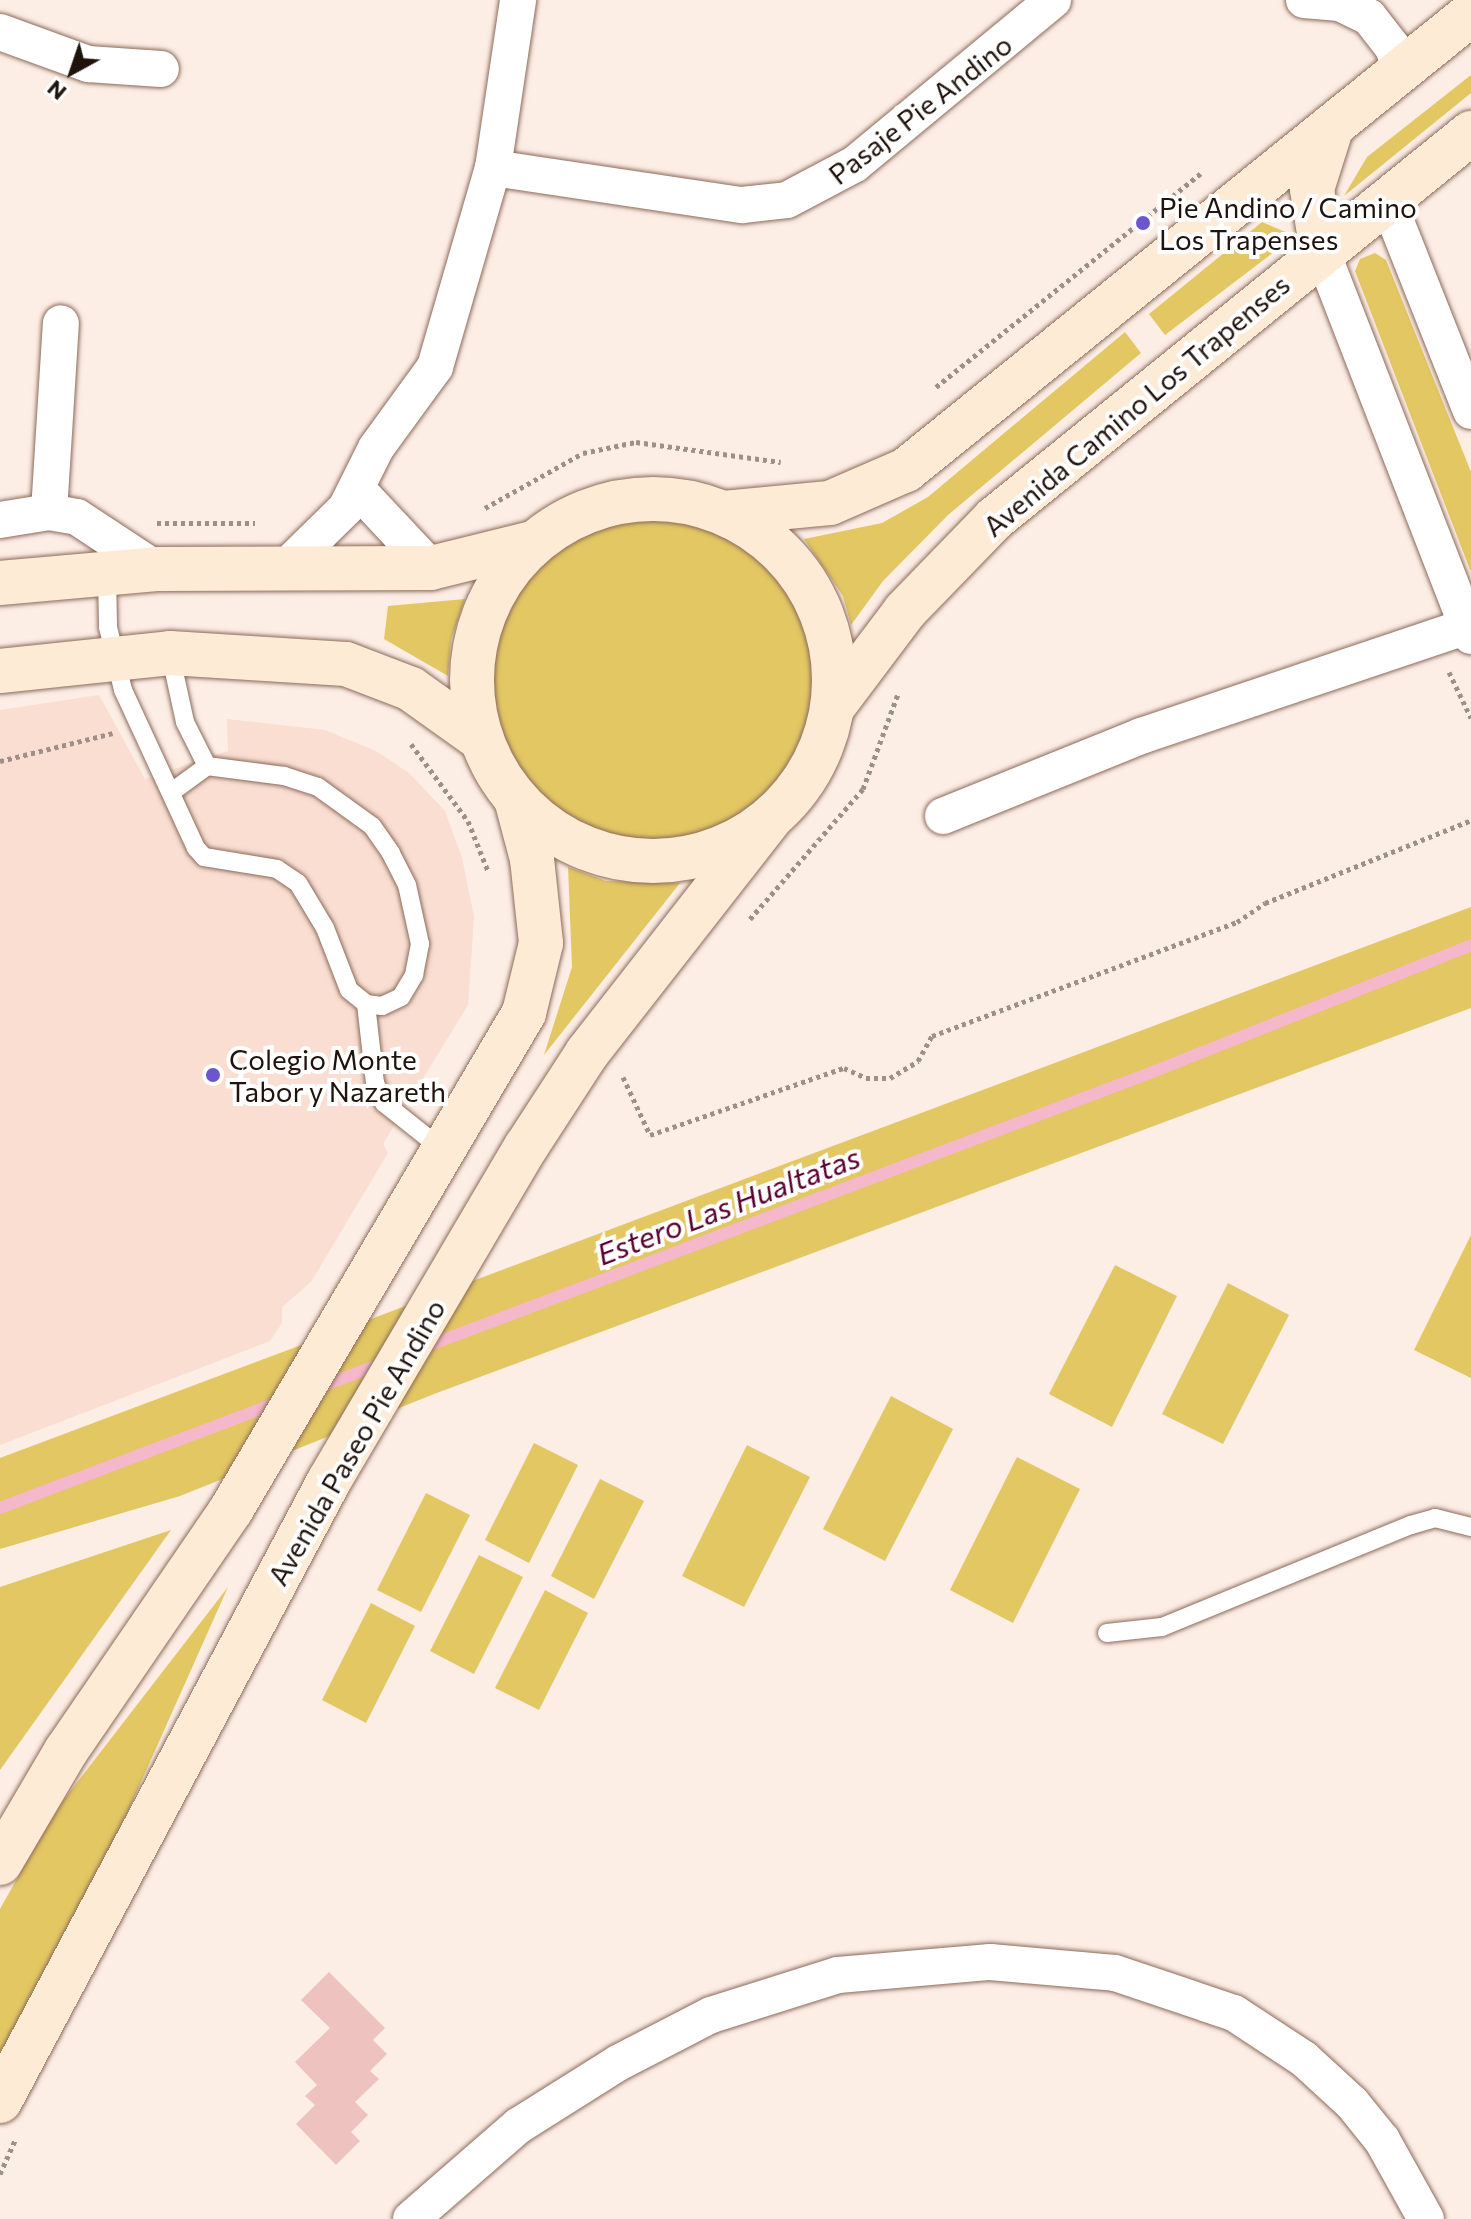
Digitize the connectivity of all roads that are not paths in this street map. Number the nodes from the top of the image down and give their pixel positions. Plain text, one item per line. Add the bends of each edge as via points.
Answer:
1 (518, 0) edge
2 (1053, 0) edge
3 (1304, 0) edge
4 (1471, 14) edge
5 (0, 32) edge
6 (161, 69) dead end
7 (1401, 71) junction
8 (1332, 126) junction
9 (1471, 133) edge
10 (493, 168) junction
11 (1387, 199) junction
12 (1322, 252) junction
13 (61, 323) dead end
14 (1471, 411) edge
15 (359, 491) junction
16 (49, 512) junction
17 (724, 513) junction
18 (0, 520) edge
19 (532, 543) junction
20 (288, 565) junction
21 (431, 568) junction
22 (156, 569) junction
23 (107, 573) junction
24 (0, 583) edge
25 (1461, 631) edge
26 (170, 653) junction
27 (116, 655) junction
28 (0, 671) edge
29 (832, 708) junction
30 (481, 739) junction
31 (207, 766) junction
32 (173, 791) junction
33 (516, 799) junction
34 (943, 816) dead end
35 (770, 819) junction
36 (366, 1004) junction
37 (445, 1151) junction
38 (1471, 1527) edge
39 (1107, 1633) dead end
40 (0, 1863) edge
41 (0, 2101) edge
42 (411, 2219) edge
43 (1426, 2219) edge

1 - 10 street
2 - 10 street, Pasaje Pie Andino via 855,164 787,200 742,205
3 - 7 street via 1340,3 1369,17
4 - 7 main road
5 - 6 street via 88,64
7 - 8 main road
8 - 12 main road via 1312,189
8 - 17 main road via 906,470 830,503
9 - 11 main road, Avenida Camino Los Trapenses
10 - 15 street via 435,367 376,448
11 - 12 main road, Avenida Camino Los Trapenses
11 - 14 street
12 - 25 street
12 - 29 main road, Avenida Camino Los Trapenses via 994,519 905,611
13 - 16 street
15 - 20 street via 333,525
15 - 21 street
16 - 18 street
16 - 22 street via 105,530
17 - 19 main road via 667,499 638,499 582,512
17 - 29 main road via 774,545 811,592 831,649
19 - 21 main road
19 - 30 main road via 498,584 477,633 471,686
20 - 21 main road via 367,572
20 - 22 main road
22 - 23 main road
23 - 24 main road
23 - 27 lane via 104,600
25 - 34 street via 1141,736
26 - 27 main road
26 - 30 main road via 346,664 411,689
26 - 31 lane via 185,722
27 - 28 main road
27 - 32 lane via 123,690
29 - 35 main road via 804,781
30 - 33 main road
31 - 32 lane
31 - 36 lane via 284,776 318,787 372,826 391,853 407,885 420,944 414,975 401,997 382,1006
32 - 36 lane via 204,857 277,869 298,883 313,903 349,990
33 - 35 main road via 572,842 640,861 722,848
33 - 37 main road via 537,887 538,966 524,1013
35 - 41 main road, Avenida Paseo Pie Andino via 587,1053 467,1248 329,1481
36 - 37 lane via 375,1083 384,1103
37 - 40 main road via 231,1510 66,1751
38 - 39 lane via 1423,1522 1162,1627
42 - 43 street via 518,2126 618,2063 711,2015 838,1975 990,1962 1075,1966 1148,1980 1245,2020 1304,2059 1352,2103 1382,2140

